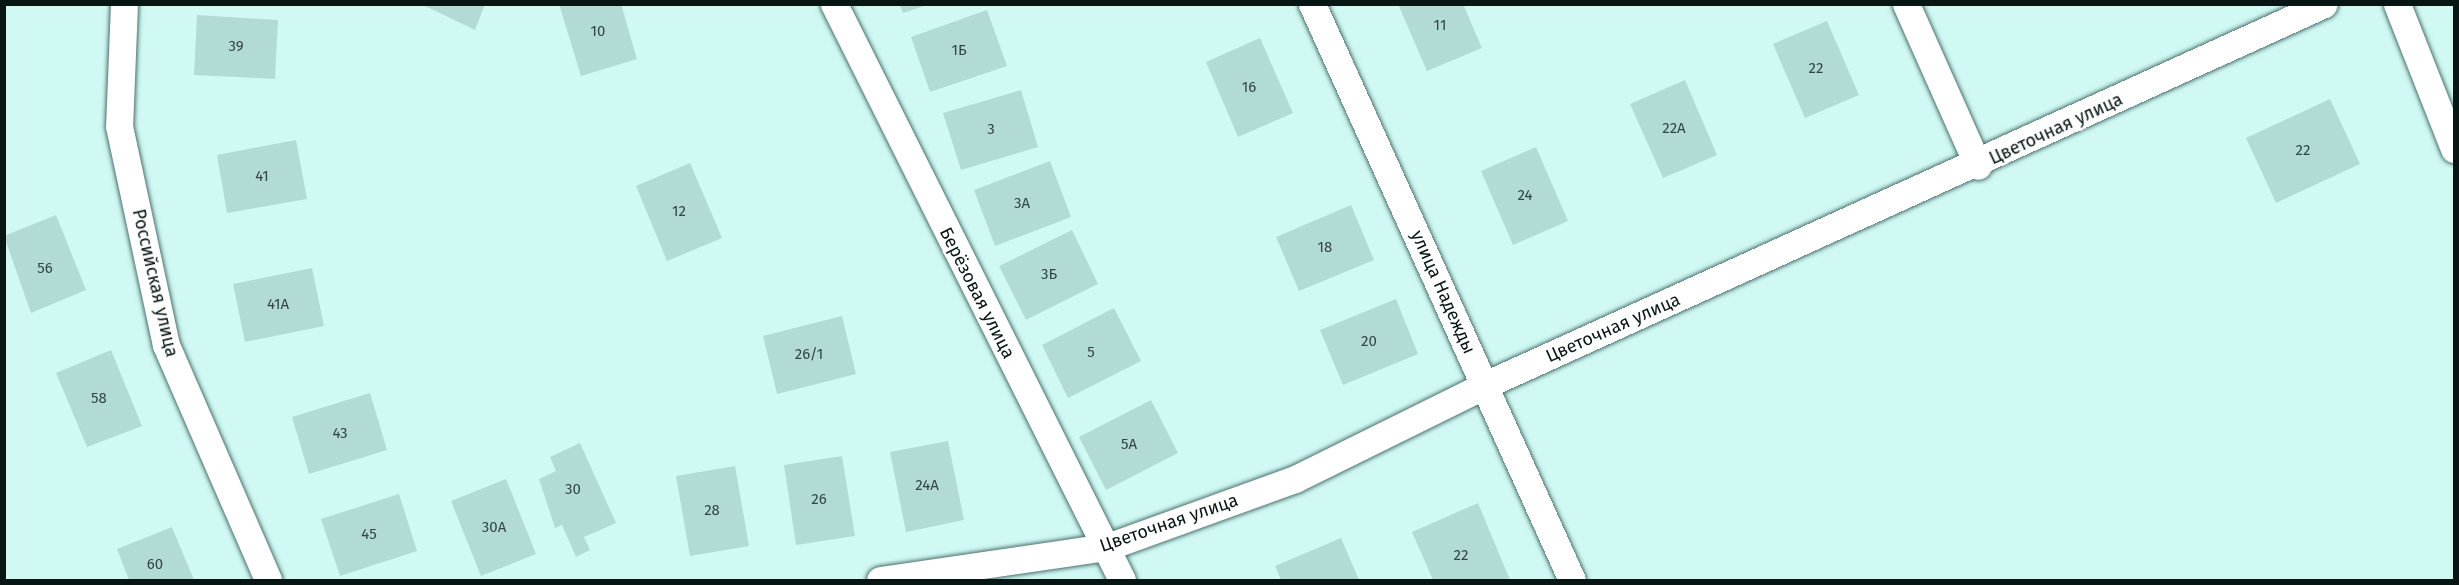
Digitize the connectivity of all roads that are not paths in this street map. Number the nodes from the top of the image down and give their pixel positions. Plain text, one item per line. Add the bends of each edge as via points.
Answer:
1 (124, 4) edge
2 (834, 4) edge
3 (1312, 4) edge
4 (1906, 4) edge
5 (2324, 4) edge
6 (2397, 4) edge
7 (2454, 149) edge
8 (1978, 166) junction
9 (1485, 385) junction
10 (1107, 547) junction
11 (268, 580) edge
12 (880, 580) edge
13 (1122, 580) edge
14 (1572, 580) edge

1 - 11 street, Российская улица via 119,126 166,345
2 - 10 street, Берёзовая улица
3 - 9 street, улица Надежды
4 - 8 street
5 - 8 street, Цветочная улица
6 - 7 street
8 - 9 street, Цветочная улица
9 - 10 street, Цветочная улица via 1294,478
9 - 14 street, улица Надежды
10 - 12 street, Цветочная улица
10 - 13 street, Берёзовая улица

